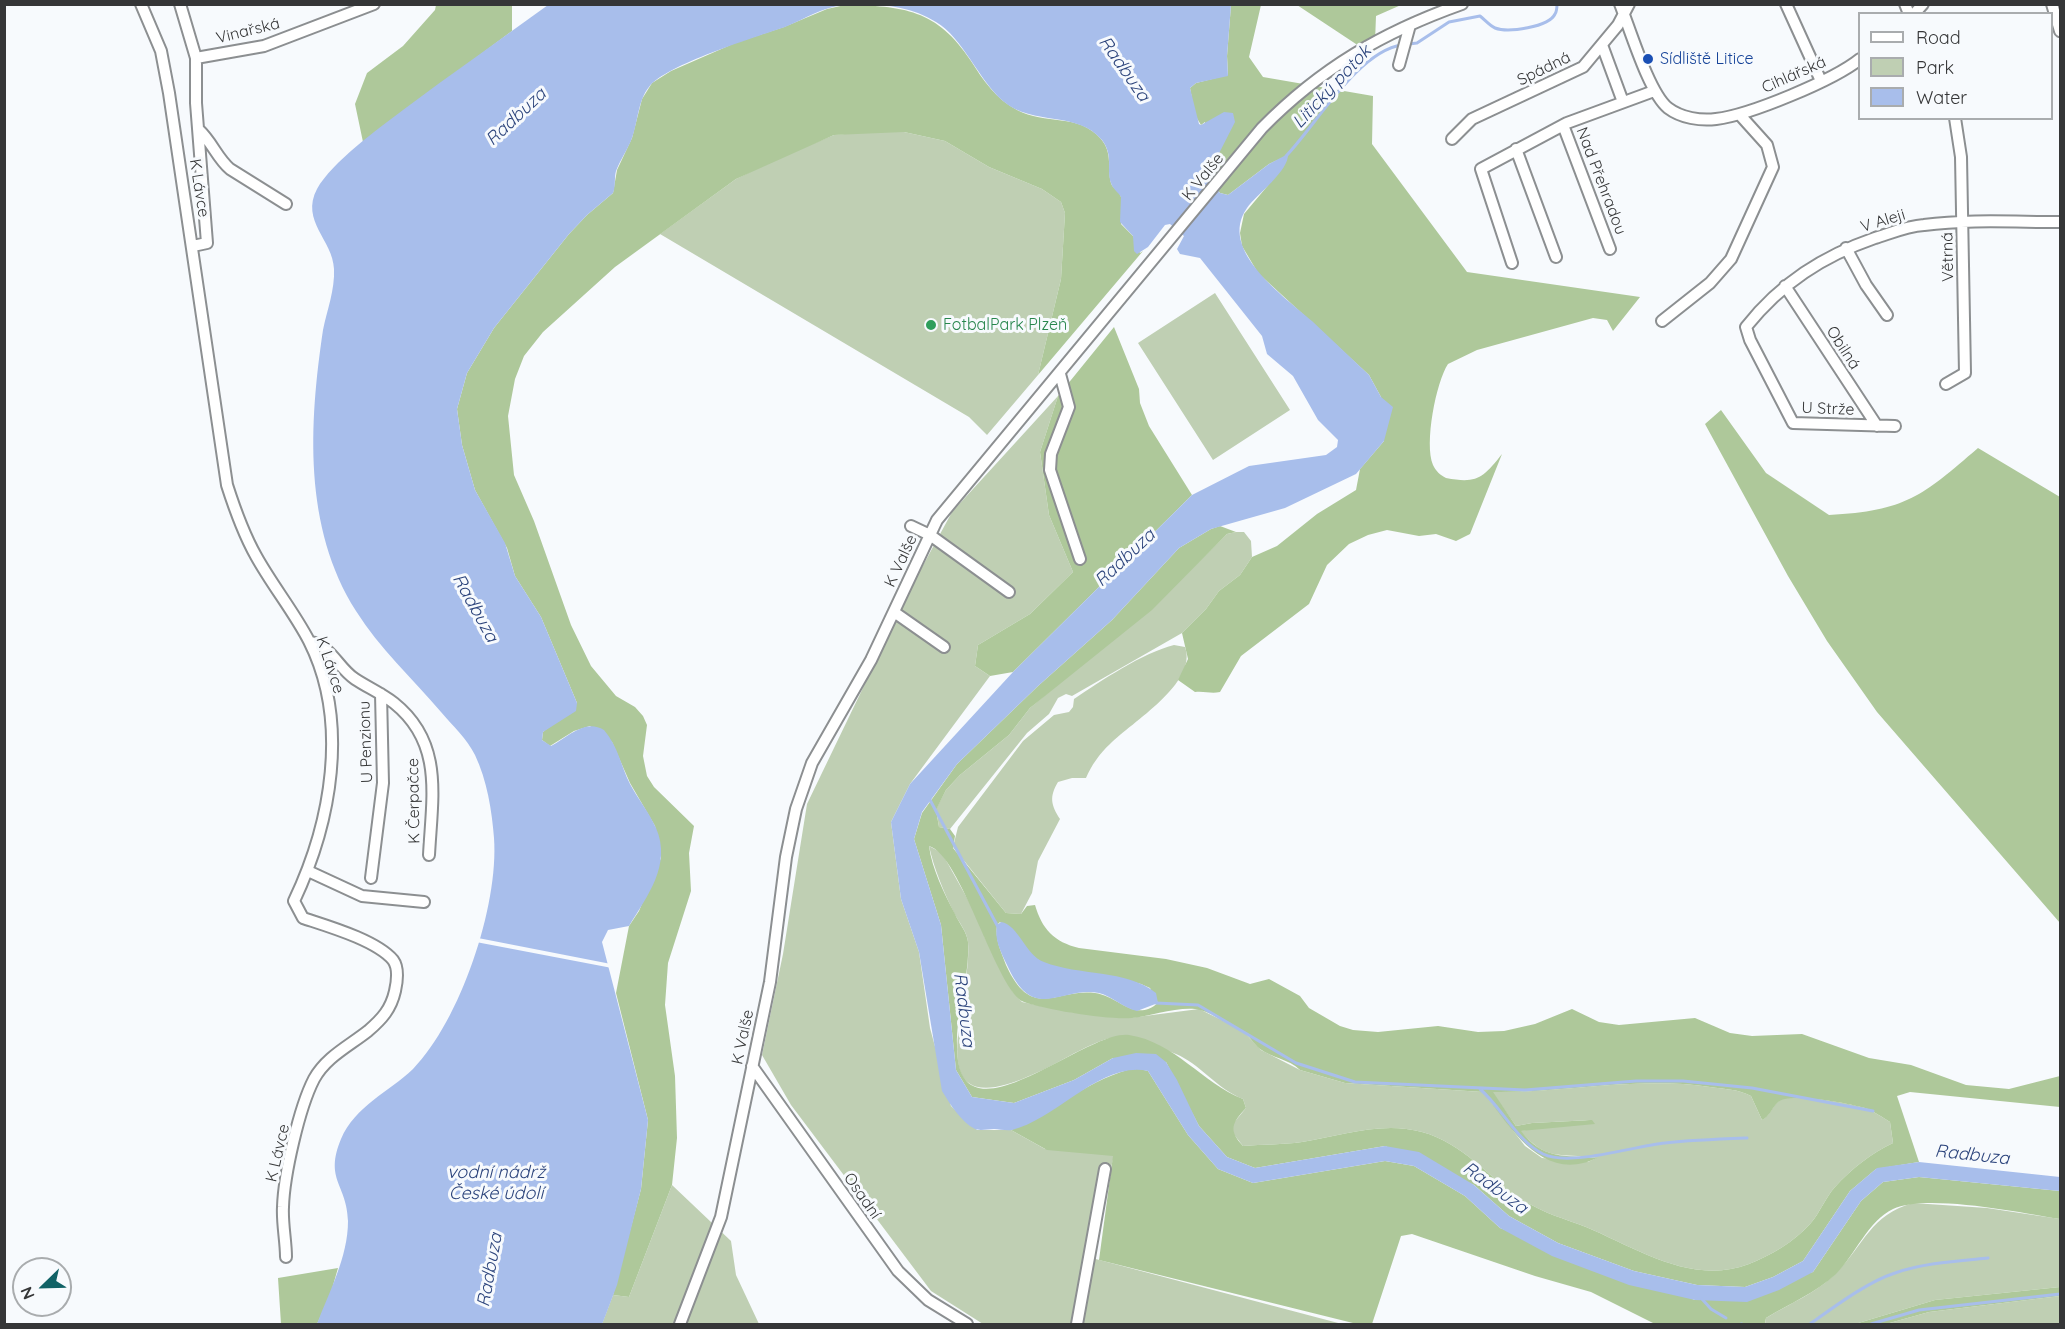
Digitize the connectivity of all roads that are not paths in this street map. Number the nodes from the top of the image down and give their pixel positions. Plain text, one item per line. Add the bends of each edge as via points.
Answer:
1 (141, 4) edge
2 (180, 4) edge
3 (374, 4) edge
4 (1462, 4) edge
5 (1629, 4) edge
6 (1786, 4) edge
7 (2052, 4) edge
8 (1622, 10) edge
9 (1410, 25) junction
10 (2061, 31) edge
11 (1602, 45) junction
12 (196, 58) junction
13 (1858, 60) edge
14 (1399, 65) dead end
15 (1821, 81) junction
16 (1654, 91) junction
17 (1623, 102) junction
18 (1740, 115) junction
19 (1955, 120) edge
20 (1563, 125) junction
21 (199, 130) junction
22 (1452, 139) dead end
23 (1516, 149) junction
24 (286, 204) dead end
25 (1963, 222) junction
26 (2061, 222) edge
27 (193, 246) junction
28 (1846, 248) junction
29 (1610, 249) dead end
30 (1556, 257) dead end
31 (1512, 263) dead end
32 (1785, 286) junction
33 (1887, 315) dead end
34 (1662, 321) dead end
35 (1745, 329) joint
36 (1060, 374) junction
37 (1946, 384) dead end
38 (1876, 426) junction
39 (1895, 426) dead end
40 (911, 526) dead end
41 (930, 535) junction
42 (1080, 559) dead end
43 (1009, 592) dead end
44 (894, 612) junction
45 (310, 642) junction
46 (945, 647) dead end
47 (381, 694) junction
48 (429, 855) dead end
49 (308, 870) junction
50 (371, 878) dead end
51 (424, 902) dead end
52 (752, 1066) junction
53 (1105, 1169) dead end
54 (286, 1257) dead end
55 (680, 1324) edge
56 (967, 1324) edge
57 (1077, 1324) edge

1 - 27 street, K Lávce via 161,51
2 - 12 street
3 - 12 street, Vinařská via 264,46
4 - 9 street, K Valše
5 - 8 street, Spádná
6 - 15 street
7 - 10 street
8 - 11 street, Spádná
8 - 16 street
9 - 14 street
9 - 36 street, K Valše via 1362,48 1318,76 1262,128
11 - 17 street
11 - 22 street, Spádná via 1584,67 1472,119
12 - 21 street
13 - 15 street, Cihlářská
15 - 18 street, Cihlářská
16 - 17 street, Nad Přehradou
16 - 18 street, Cihlářská via 1667,108 1686,117 1714,119
17 - 20 street, Nad Přehradou
18 - 34 street via 1767,145 1773,167 1731,259 1710,283
19 - 25 street, Větrná
20 - 23 street, Nad Přehradou
20 - 29 street, Nad Přehradou
21 - 24 street via 230,169
21 - 27 street via 207,243
23 - 30 street
23 - 31 street, Nad Přehradou via 1481,169
25 - 26 street, V Aleji
25 - 28 street, V Aleji via 1914,226
25 - 37 street, Větrná via 1965,374
27 - 45 street, K Lávce via 227,485 239,523 256,556
28 - 32 street, V Aleji via 1805,270
28 - 33 street
32 - 35 street, V Aleji
32 - 38 street, Obilná
35 - 38 street, U Strže via 1793,423
36 - 41 street, K Valše via 937,520
36 - 42 street via 1069,407 1050,454 1050,470
38 - 39 street, U Strže
40 - 41 street
41 - 43 street
41 - 44 street, K Valše
44 - 46 street
44 - 52 street, K Valše via 802,786 786,857 770,982
45 - 47 street, U Penzionu via 323,646 351,676
45 - 49 street, K Lávce via 327,699 332,738 327,804
47 - 48 street, K Čerpačce via 416,725 430,756
47 - 50 street, U Penzionu via 383,783
49 - 51 street via 362,896
49 - 54 street, K Lávce via 294,901 303,918 359,938 391,959 397,981 384,1016 331,1059 310,1090 285,1193
52 - 55 street, K Valše via 721,1217
52 - 56 street, Osadní via 898,1271 928,1300
53 - 57 street

